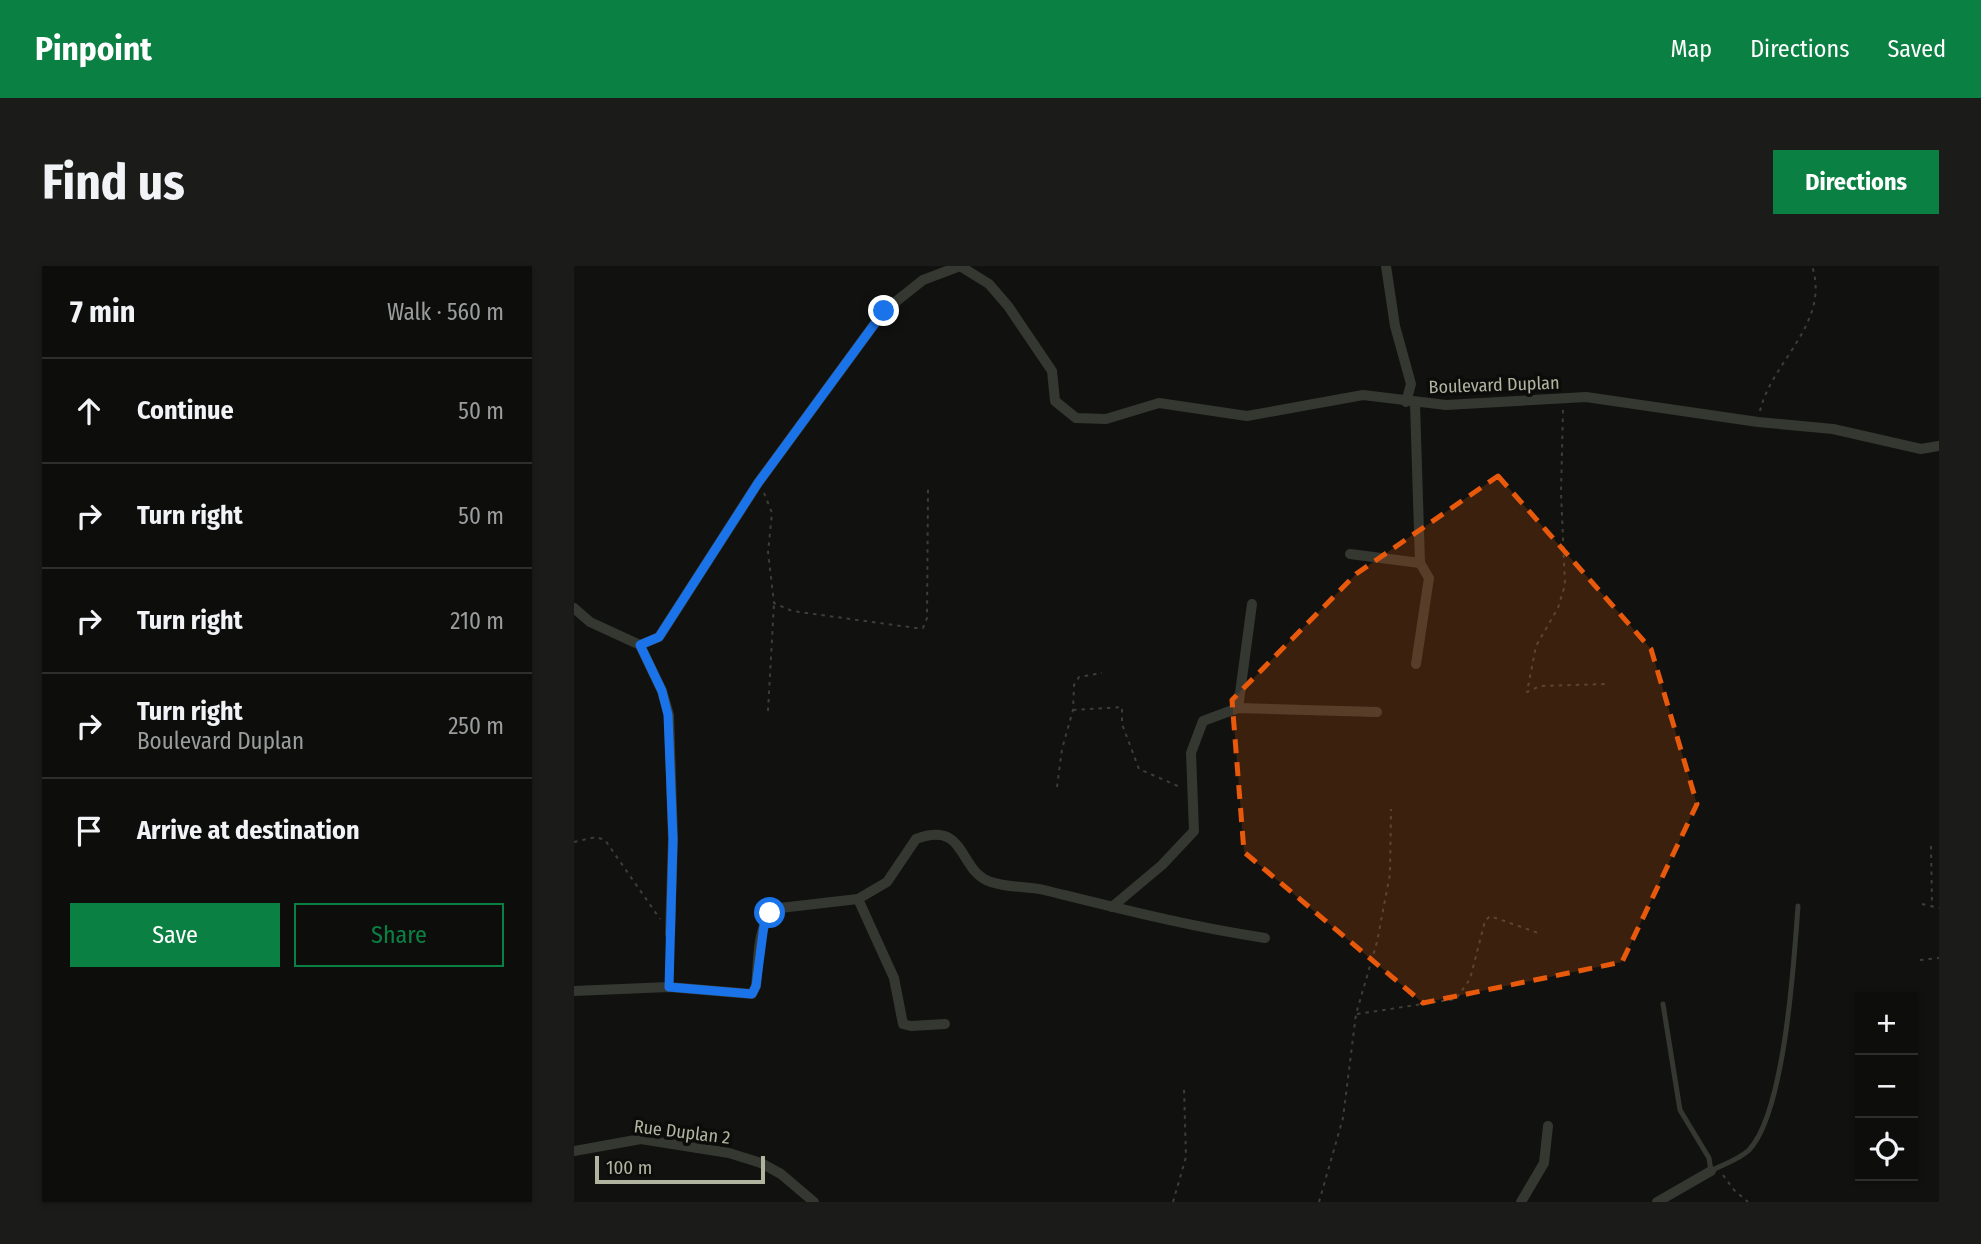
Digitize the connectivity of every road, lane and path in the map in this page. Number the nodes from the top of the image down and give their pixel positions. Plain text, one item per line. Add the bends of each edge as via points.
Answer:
1 (960, 266) edge
2 (1385, 266) edge
3 (1812, 266) edge
4 (1563, 398) junction
5 (1410, 402) junction
6 (1758, 422) junction
7 (1939, 446) edge
8 (758, 483) junction
9 (928, 488) dead end
10 (1350, 554) dead end
11 (1420, 563) junction
12 (774, 603) junction
13 (1252, 604) dead end
14 (574, 608) edge
15 (640, 645) junction
16 (1416, 664) dead end
17 (1102, 673) dead end
18 (1607, 684) dead end
19 (1238, 708) junction
20 (1073, 710) junction
21 (768, 711) dead end
22 (1377, 712) dead end
23 (1057, 787) dead end
24 (1194, 793) junction
25 (1391, 809) dead end
26 (574, 842) edge
27 (1931, 846) dead end
28 (859, 899) junction
29 (1922, 904) dead end
30 (1798, 906) dead end
31 (1932, 906) junction
32 (1112, 907) junction
33 (1939, 908) edge
34 (670, 934) junction
35 (1541, 934) dead end
36 (1265, 938) dead end
37 (1939, 958) edge
38 (1920, 960) dead end
39 (669, 987) junction
40 (574, 991) edge
41 (1663, 1004) dead end
42 (1356, 1014) junction
43 (945, 1024) dead end
44 (1184, 1088) dead end
45 (1548, 1126) dead end
46 (574, 1151) edge
47 (1715, 1169) junction
48 (814, 1202) edge
49 (1173, 1202) edge
50 (1319, 1202) edge
51 (1521, 1202) edge
52 (1657, 1202) edge
53 (1748, 1202) edge

1 - 5 street, Boulevard Duplan via 989,284 1008,306 1052,371 1055,401 1076,418 1106,419 1159,403 1247,415 1363,395
1 - 8 street, Boulevard Duplan via 923,280 884,311
2 - 5 street via 1411,384
3 - 6 path via 1814,302 1796,349 1765,391
4 - 5 street, Boulevard Duplan via 1446,405
4 - 6 street, Boulevard Duplan via 1586,397
4 - 18 path via 1565,584 1558,608 1536,646 1527,692 1540,686
5 - 11 street
6 - 7 street, Boulevard Duplan via 1833,429 1921,449
8 - 12 path via 772,513 768,552
8 - 15 street, Boulevard Duplan via 659,637
9 - 12 path via 927,618 923,628 792,611
10 - 11 street
11 - 16 street via 1428,572 1429,587
12 - 21 path
13 - 19 street
14 - 15 street via 590,622
15 - 34 street via 668,715 673,839
17 - 20 path via 1079,677
19 - 22 street
19 - 24 street via 1203,721 1191,753
20 - 23 path
20 - 24 path via 1122,707 1122,724 1139,769
24 - 32 street via 1194,831
25 - 42 path via 1390,874
26 - 34 path via 596,837 605,840
27 - 31 path
28 - 32 street via 887,882 916,839 937,835 959,844 976,872 988,881
28 - 39 street via 770,913 752,994
28 - 43 street via 894,978 903,1024
29 - 31 path
30 - 47 lane via 1792,985 1768,1119 1748,1151
31 - 33 path
32 - 36 street
34 - 39 path
35 - 42 path via 1490,916 1470,979 1456,999
37 - 38 path
39 - 40 street
41 - 47 lane via 1680,1110
42 - 50 path via 1343,1118
44 - 49 path via 1186,1157
45 - 51 street via 1544,1163
46 - 48 street, Rue Duplan 2 via 641,1139 729,1153 781,1174
47 - 52 street
47 - 53 path

